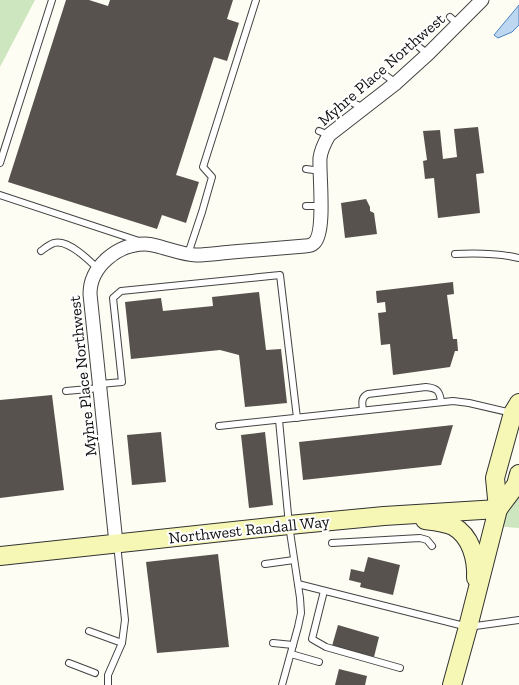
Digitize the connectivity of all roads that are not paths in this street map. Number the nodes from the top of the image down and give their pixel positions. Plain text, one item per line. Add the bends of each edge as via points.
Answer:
1 (52, 0) edge
2 (256, 0) edge
3 (482, 0) edge
4 (386, 75) dead end
5 (396, 84) junction
6 (0, 162) edge
7 (306, 169) dead end
8 (320, 171) junction
9 (0, 195) edge
10 (306, 206) dead end
11 (322, 206) junction
12 (147, 244) junction
13 (41, 251) dead end
14 (188, 254) junction
15 (455, 254) dead end
16 (519, 258) edge
17 (98, 269) junction
18 (100, 386) junction
19 (66, 391) dead end
20 (441, 402) junction
21 (516, 408) edge
22 (363, 410) junction
23 (297, 418) junction
24 (279, 420) junction
25 (219, 426) dead end
26 (519, 474) edge
27 (498, 509) junction
28 (384, 516) junction
29 (289, 525) junction
30 (332, 543) dead end
31 (116, 544) junction
32 (432, 546) dead end
33 (0, 556) edge
34 (294, 560) junction
35 (265, 564) dead end
36 (298, 584) junction
37 (324, 591) junction
38 (475, 598) junction
39 (519, 620) edge
40 (468, 627) junction
41 (89, 631) dead end
42 (122, 643) junction
43 (272, 643) dead end
44 (293, 645) junction
45 (291, 654) junction
46 (319, 662) dead end
47 (69, 663) dead end
48 (400, 668) dead end
49 (95, 673) dead end
50 (108, 685) edge
51 (282, 685) edge
52 (452, 685) edge

1 - 6 lane
2 - 14 lane via 203,167 212,177
3 - 5 street, Myhre Place Northwest via 454,20
4 - 5 lane
5 - 8 street, Myhre Place Northwest via 358,106 324,133
7 - 8 lane
8 - 11 street, Myhre Place Northwest
9 - 12 lane
10 - 11 lane
11 - 14 street, Myhre Place Northwest via 320,231 314,244
12 - 14 street, Myhre Place Northwest
12 - 17 street, Myhre Place Northwest via 119,251
13 - 17 lane via 53,243 62,242 83,254
15 - 16 lane via 485,253
17 - 18 street, Myhre Place Northwest via 93,277 90,294
18 - 19 lane
18 - 23 lane via 122,382 113,298 121,291 280,275
18 - 31 street, Myhre Place Northwest
20 - 21 lane
20 - 22 lane
20 - 22 lane via 438,390 430,387 418,388 365,395 362,402
21 - 27 street via 495,478
22 - 23 lane
23 - 24 lane
24 - 25 lane
24 - 29 lane
26 - 27 street via 516,485
27 - 28 street, Northwest Randall Way
27 - 38 street
28 - 29 street, Northwest Randall Way
28 - 38 street via 442,522 460,531 470,545 475,562
29 - 31 street, Northwest Randall Way
29 - 34 lane
30 - 32 lane via 420,538 427,540
31 - 33 street, Northwest Randall Way
31 - 42 lane via 125,620
34 - 35 lane
34 - 36 lane
36 - 37 lane
36 - 44 lane via 301,612
37 - 40 lane
37 - 48 lane via 312,640 326,647
38 - 40 street
39 - 40 lane
40 - 52 street
41 - 42 lane
42 - 50 lane via 108,676
43 - 44 lane
44 - 45 lane
45 - 46 lane
45 - 51 lane
47 - 49 lane

